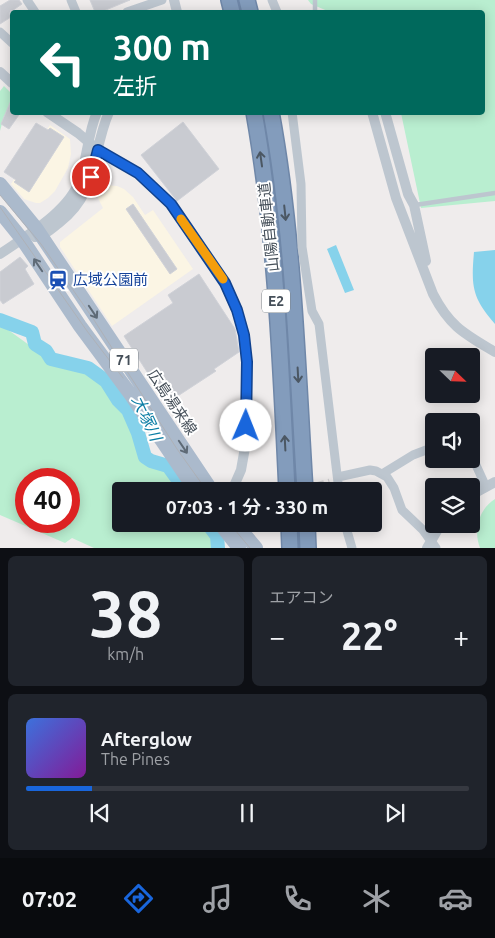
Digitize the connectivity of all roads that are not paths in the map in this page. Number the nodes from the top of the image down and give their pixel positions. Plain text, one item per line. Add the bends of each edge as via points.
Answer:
1 (162, 0) edge
2 (132, 10) edge
3 (0, 32) edge
4 (10, 42) edge
5 (0, 72) edge
6 (10, 80) edge
7 (51, 115) edge
8 (96, 115) edge
9 (108, 115) edge
10 (254, 115) edge
11 (271, 115) edge
12 (292, 115) edge
13 (373, 115) edge
14 (386, 115) edge
15 (89, 142) junction
16 (98, 150) junction
17 (0, 184) edge
18 (495, 193) edge
19 (414, 205) junction
20 (0, 212) edge
21 (39, 232) junction
22 (22, 239) junction
23 (0, 254) edge
24 (434, 294) junction
25 (495, 352) edge
26 (425, 450) edge
27 (480, 468) edge
28 (382, 474) junction
29 (335, 480) joint
30 (190, 482) edge
31 (206, 482) edge
32 (236, 482) edge
33 (287, 482) edge
34 (304, 482) edge
35 (490, 485) edge
36 (226, 532) edge
37 (243, 532) edge
38 (289, 532) edge
39 (307, 532) edge
40 (348, 532) edge
41 (437, 533) edge
42 (431, 546) edge
43 (239, 548) edge
44 (256, 548) edge
45 (290, 548) edge
46 (308, 548) edge
47 (352, 548) edge

1 - 2 street
3 - 4 street
5 - 6 street
7 - 15 street
8 - 15 street
9 - 16 street
33 -> 10 highway, 山陽自動車道 / E2 via 272,251
11 -> 34 highway, 山陽自動車道 / E2 via 289,258
12 - 29 street via 301,184 302,247 312,311 319,324
13 - 24 street via 396,198
14 - 19 street
15 - 16 street
15 - 21 street via 79,181 71,197
16 - 21 street via 84,195 63,220
16 - 32 street via 138,173 171,204 225,283 237,310 247,362 246,442
17 - 21 main road, 広島湯来線 / 71
18 - 19 lane
19 - 24 street
20 - 22 main road, 広島湯来線 / 71
21 - 22 street
21 -> 31 main road, 広島湯来線 / 71
22 - 23 street
30 -> 22 main road, 広島湯来線 / 71
24 - 25 street via 450,322
26 - 28 street
27 - 35 street
28 - 29 street via 370,470
28 - 42 street via 391,482 405,514 418,525
36 - 43 main road
37 - 44 main road
38 - 45 highway
39 - 46 highway
40 - 47 street
41 - 42 street

